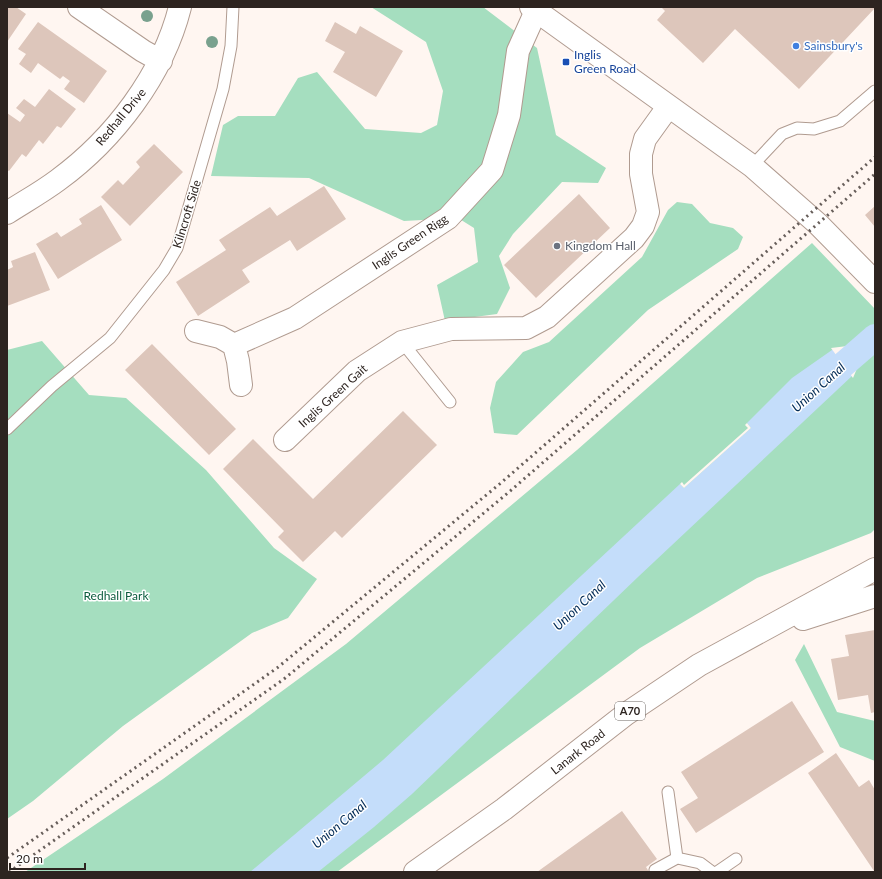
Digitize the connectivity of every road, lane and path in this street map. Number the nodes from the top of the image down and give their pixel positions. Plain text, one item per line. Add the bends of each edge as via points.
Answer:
1 (79, 7) edge
2 (180, 7) edge
3 (233, 7) edge
4 (534, 9) edge
5 (161, 61) junction
6 (875, 91) edge
7 (668, 107) junction
8 (752, 166) junction
9 (7, 213) edge
10 (875, 282) edge
11 (196, 331) dead end
12 (402, 342) junction
13 (234, 345) junction
14 (241, 385) dead end
15 (450, 402) dead end
16 (7, 429) edge
17 (285, 440) dead end
18 (875, 569) edge
19 (875, 596) edge
20 (767, 629) junction
21 (668, 792) dead end
22 (677, 858) junction
23 (736, 859) dead end
24 (655, 870) dead end
25 (415, 872) edge
26 (712, 872) edge
27 (717, 872) edge

1 - 5 street
2 - 5 street, Redhall Drive
3 - 16 lane, Kilncroft Side via 231,46 223,89 177,248 164,270 110,338 52,386
4 - 7 street
4 - 13 street, Inglis Green Rigg via 518,51 509,115 492,170 448,218 295,318
5 - 9 street, Redhall Drive via 146,88 103,141 59,180
6 - 8 lane via 840,121 814,129 797,128 782,134
7 - 8 street
7 - 12 street, Inglis Green Gait via 645,139 641,154 641,174 648,212 643,226 634,238 547,317 526,328 451,329
8 - 10 street via 818,224
11 - 13 street via 220,337
12 - 15 lane
12 - 17 street, Inglis Green Gait via 357,371
13 - 14 street
18 - 20 street, Lanark Road / A70
19 - 20 street, Lanark Road / A70
20 - 25 street, Lanark Road / A70 via 699,665 626,714 504,809
21 - 22 lane
22 - 24 lane
22 - 26 lane via 700,862
23 - 27 lane

